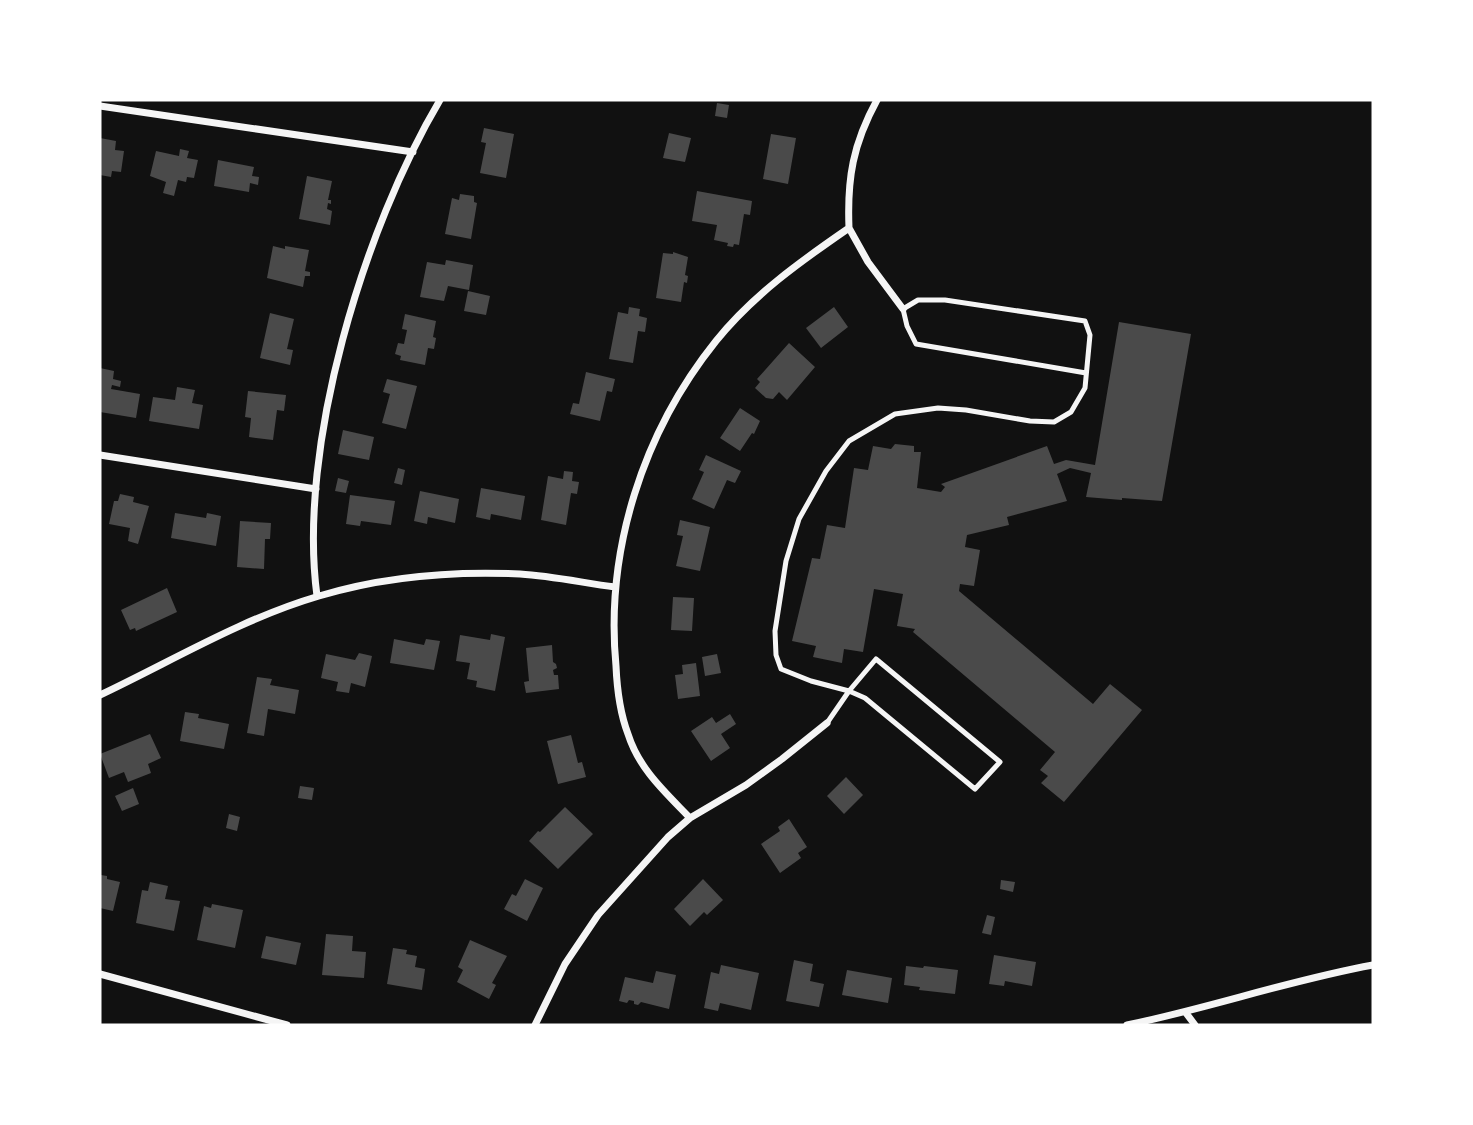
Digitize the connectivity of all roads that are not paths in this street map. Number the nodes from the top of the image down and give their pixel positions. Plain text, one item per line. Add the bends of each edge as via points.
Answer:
1 (440, 100) edge
2 (877, 100) edge
3 (100, 106) edge
4 (413, 152) junction
5 (849, 228) junction
6 (903, 309) junction
7 (1087, 373) junction
8 (100, 455) edge
9 (316, 489) junction
10 (615, 587) junction
11 (317, 596) junction
12 (849, 691) junction
13 (100, 695) edge
14 (827, 723) joint
15 (690, 818) junction
16 (1373, 965) edge
17 (100, 974) edge
18 (1186, 1013) junction
19 (287, 1025) edge
20 (535, 1025) edge
21 (1127, 1025) edge
22 (1195, 1025) edge

1 - 4 street
2 - 5 street via 851,163
3 - 4 street
4 - 9 street via 373,244 351,312 334,377
5 - 6 street
5 - 10 street via 782,275 716,340 688,380 652,446 635,490
6 - 7 lane via 916,344
6 - 7 lane via 918,300 945,300 1085,321 1090,335
7 - 12 lane via 1085,388 1071,412 1055,422 938,408 895,414 849,440 799,519 786,561 775,631 781,669
8 - 9 street
9 - 11 street via 313,567
10 - 11 street via 475,574 419,578
10 - 15 street via 618,691 628,735 648,774
11 - 13 street via 240,626
12 - 12 lane via 866,698 975,789 1000,762 876,659
12 - 14 lane
14 - 15 street via 746,785
15 - 20 street via 667,837 598,915 565,964
16 - 18 street
17 - 19 street
18 - 21 street
18 - 22 street

